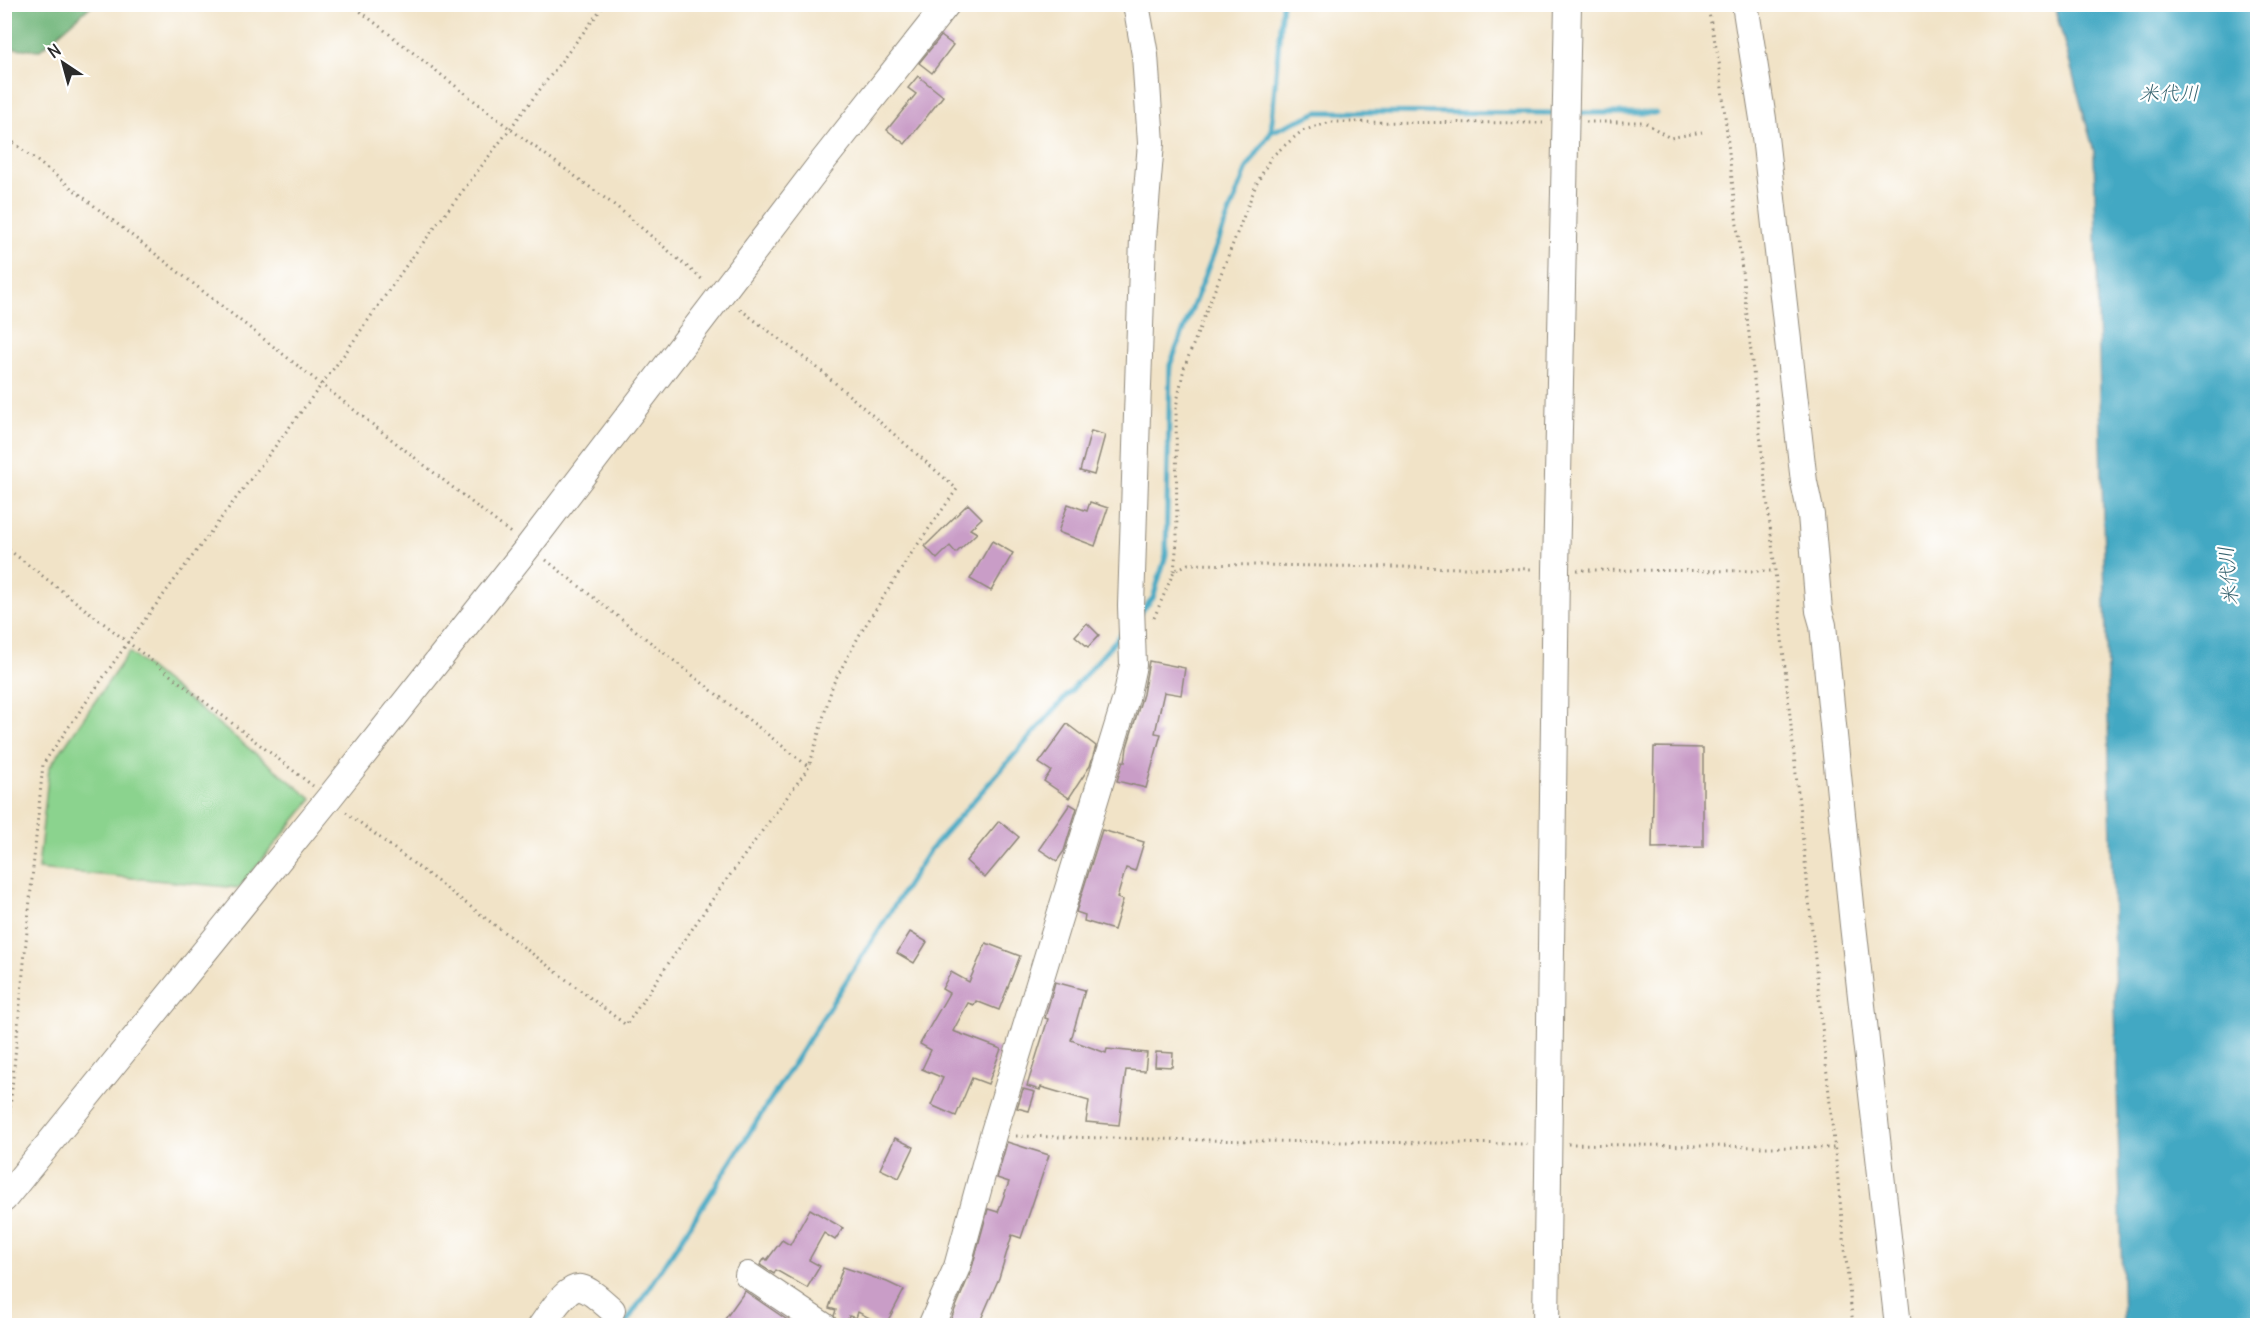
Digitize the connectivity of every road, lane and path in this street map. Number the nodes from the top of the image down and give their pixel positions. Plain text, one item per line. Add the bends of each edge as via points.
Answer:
1 (351, 4) edge
2 (606, 4) edge
3 (947, 4) edge
4 (1136, 4) edge
5 (1568, 4) edge
6 (1707, 4) edge
7 (1745, 4) edge
8 (1566, 123) junction
9 (509, 129) junction
10 (1702, 132) dead end
11 (4, 135) edge
12 (720, 294) junction
13 (519, 539) dead end
14 (4, 546) edge
15 (538, 554) dead end
16 (1556, 570) junction
17 (1174, 571) junction
18 (1775, 571) junction
19 (1154, 619) dead end
20 (128, 642) junction
21 (809, 767) junction
22 (329, 798) junction
23 (993, 1135) junction
24 (1548, 1144) junction
25 (1834, 1148) junction
26 (4, 1166) edge
27 (4, 1199) edge
28 (748, 1275) dead end
29 (612, 1310) dead end
30 (541, 1326) edge
31 (824, 1326) edge
32 (931, 1326) edge
33 (1546, 1326) edge
34 (1853, 1326) edge
35 (1898, 1326) edge

1 - 9 path
2 - 9 path
3 - 12 street
4 - 23 street via 1145,55 1151,143 1143,238 1132,665 1126,698
5 - 8 street
6 - 18 path via 1719,61
7 - 35 street via 1763,119 1811,515
8 - 10 path via 1644,122 1670,138
8 - 16 street
8 - 17 path via 1331,123 1302,131 1271,157 1256,185 1184,368 1176,407
9 - 12 path via 617,207
9 - 20 path
11 - 13 path
12 - 21 path via 819,369 957,489 860,634 833,684
12 - 22 street via 528,548
14 - 20 path
15 - 21 path
16 - 17 path via 1188,564
16 - 18 path
16 - 24 street
17 - 19 path
18 - 25 path
20 - 22 path
20 - 26 path via 43,764
21 - 22 path via 626,1025
22 - 27 street
23 - 24 path
23 - 32 street via 957,1267
24 - 25 path
24 - 33 street
25 - 34 path
28 - 31 street
29 - 30 street via 583,1288 575,1288 564,1295

